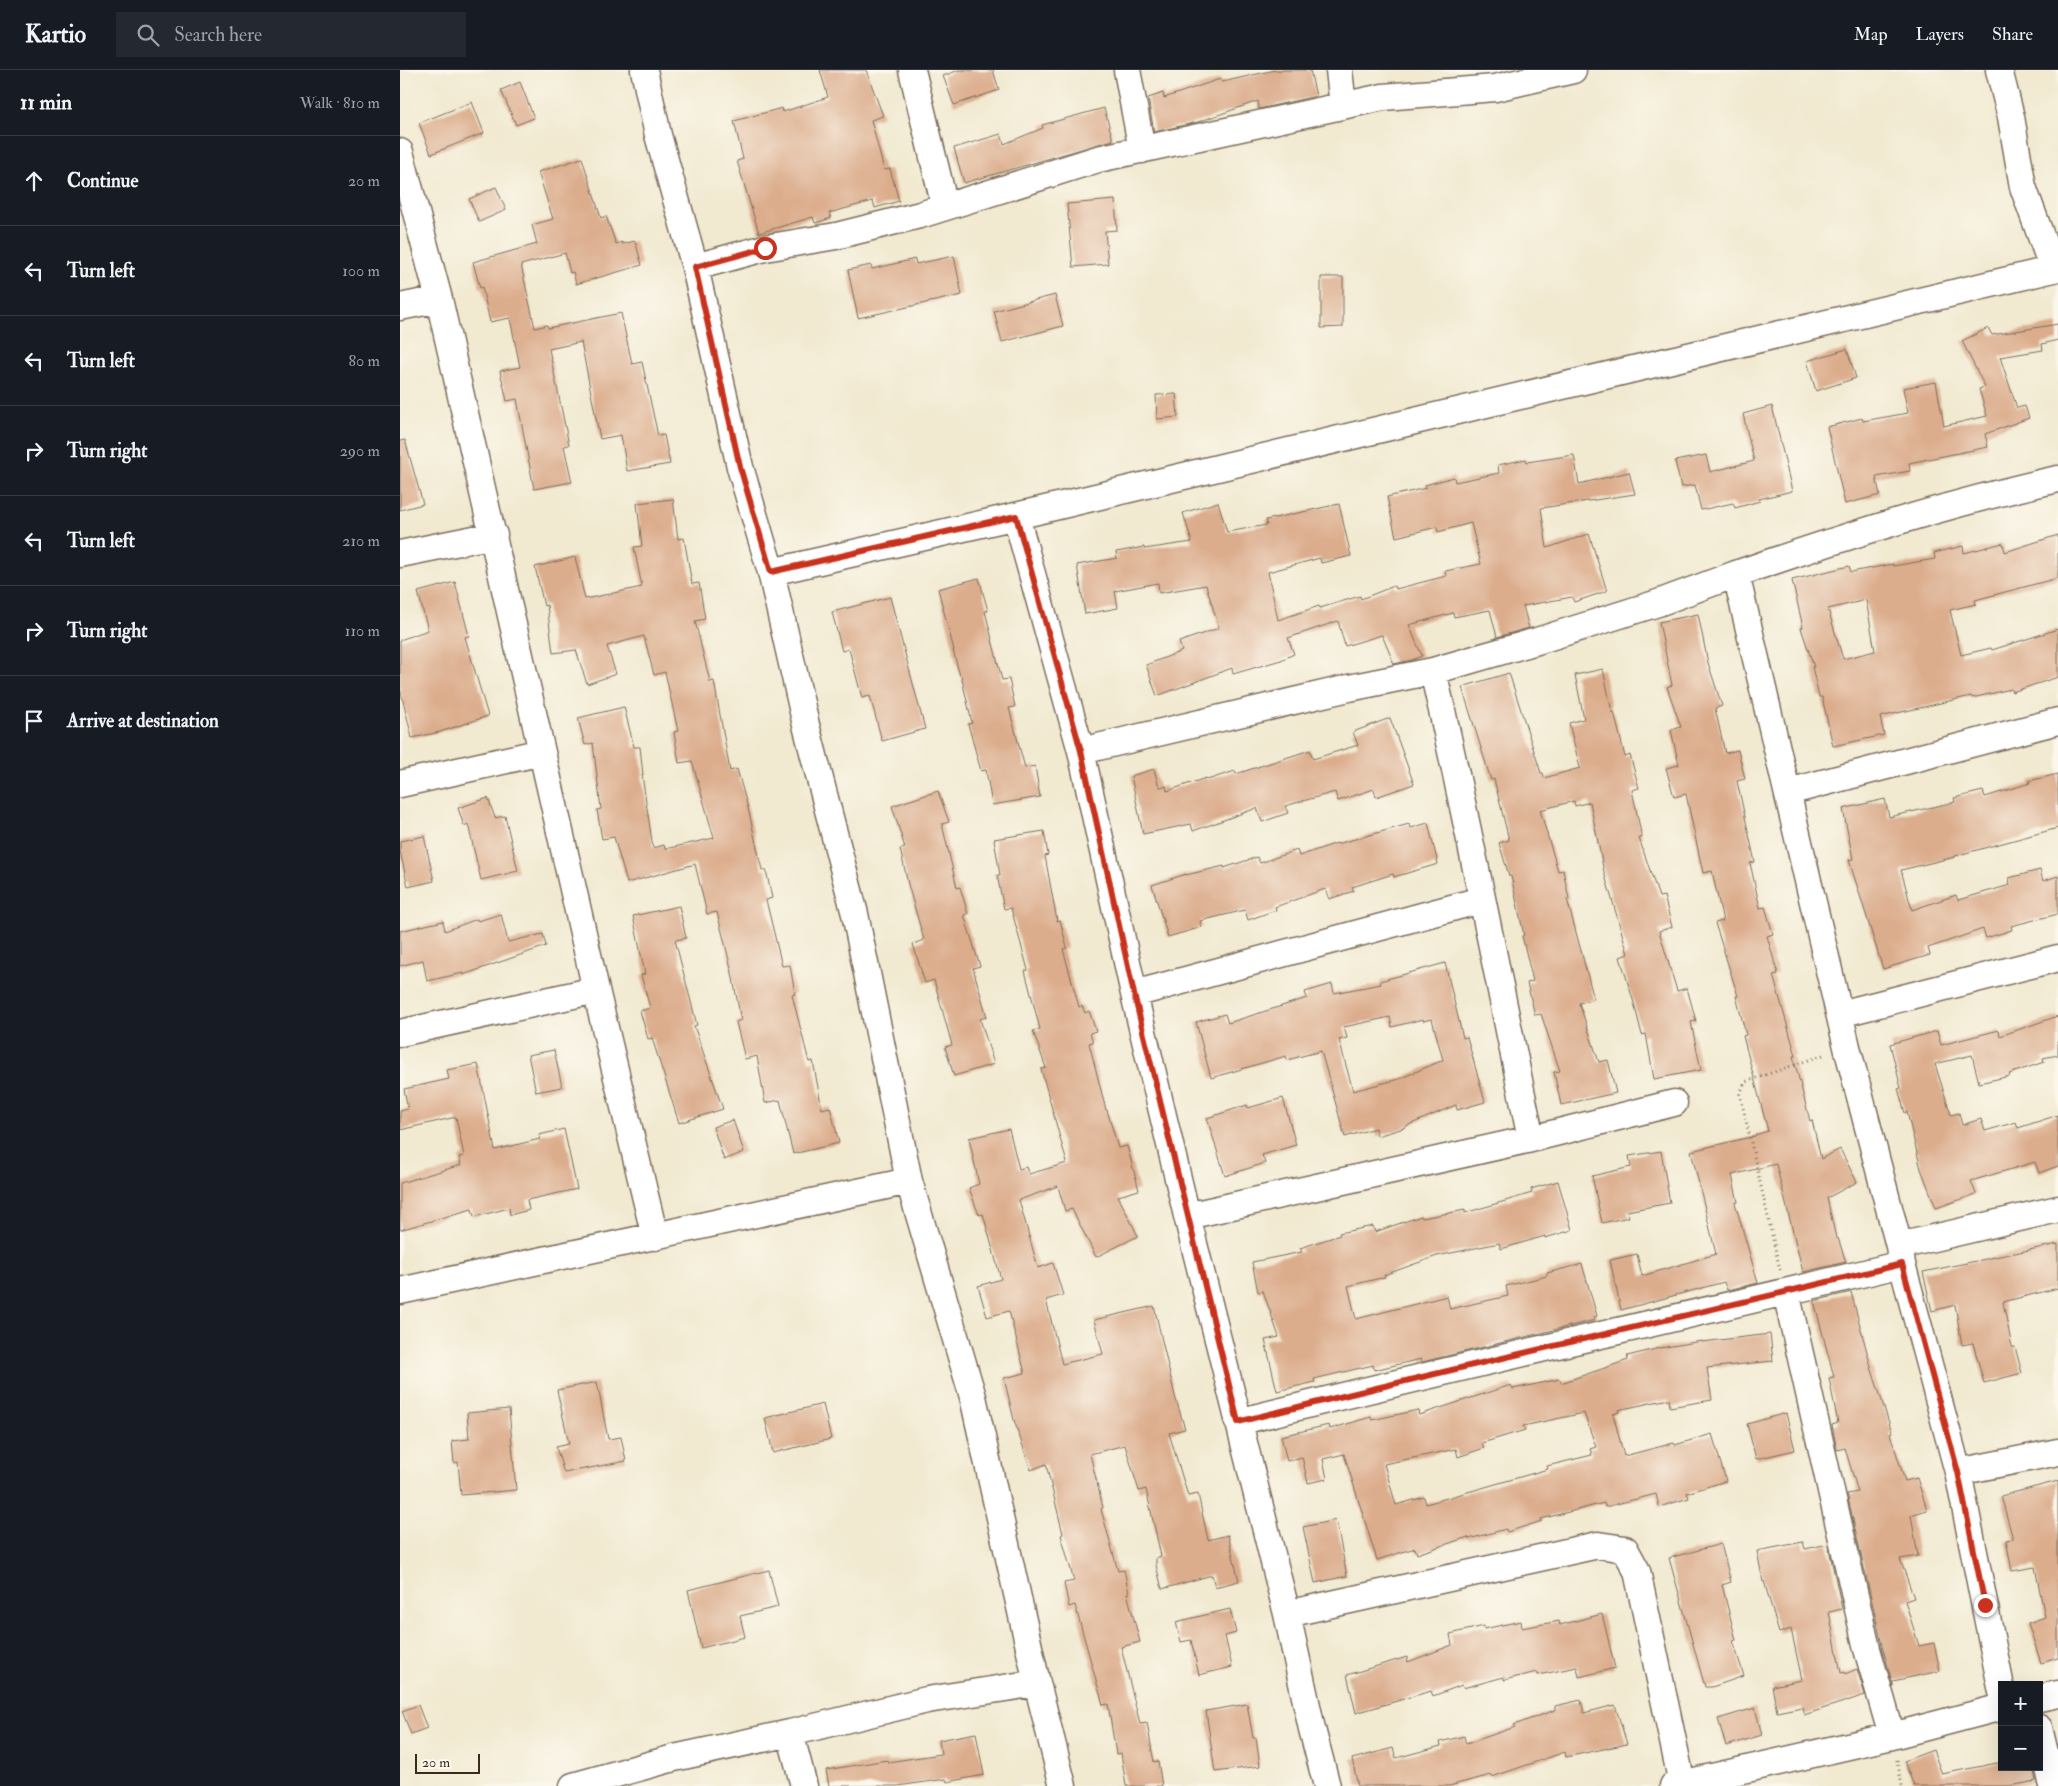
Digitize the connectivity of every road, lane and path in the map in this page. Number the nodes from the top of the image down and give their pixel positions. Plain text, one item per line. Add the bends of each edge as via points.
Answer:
1 (644, 70) edge
2 (912, 70) edge
3 (1127, 70) edge
4 (1339, 70) edge
5 (1999, 70) edge
6 (1563, 71) edge
7 (1343, 106) junction
8 (1142, 150) junction
9 (400, 152) edge
10 (945, 207) junction
11 (695, 267) junction
12 (2056, 268) edge
13 (439, 299) junction
14 (400, 307) edge
15 (2058, 479) edge
16 (1016, 516) junction
17 (494, 536) junction
18 (400, 554) edge
19 (771, 572) junction
20 (1736, 574) junction
21 (1433, 671) junction
22 (2058, 721) edge
23 (1081, 751) junction
24 (542, 752) junction
25 (400, 784) edge
26 (1788, 792) junction
27 (1481, 900) junction
28 (2058, 958) edge
29 (596, 990) junction
30 (1134, 994) junction
31 (1840, 1014) junction
32 (400, 1033) edge
33 (1847, 1047) junction
34 (1674, 1103) dead end
35 (1532, 1139) junction
36 (909, 1181) junction
37 (2058, 1210) edge
38 (1187, 1216) junction
39 (655, 1237) junction
40 (1901, 1255) junction
41 (400, 1291) edge
42 (1786, 1292) junction
43 (1238, 1422) junction
44 (2058, 1452) edge
45 (1958, 1472) junction
46 (1287, 1614) junction
47 (2000, 1681) edge
48 (1037, 1683) junction
49 (2058, 1694) edge
50 (2043, 1697) edge
51 (1998, 1708) edge
52 (790, 1733) junction
53 (1892, 1736) junction
54 (2043, 1746) edge
55 (587, 1785) edge
56 (1677, 1785) edge
57 (804, 1786) edge
58 (1063, 1786) edge
59 (1327, 1786) edge
60 (2052, 1786) edge

1 - 11 street via 658,135
2 - 10 street
3 - 8 street
4 - 7 street
5 - 12 street via 2023,188
6 - 7 street via 1495,88 1383,97
7 - 8 street
8 - 10 street via 1098,159
9 - 13 street
10 - 11 street via 836,236 765,248
11 - 19 street via 740,467
12 - 16 street
13 - 14 street
13 - 17 street
15 - 20 street via 1970,500 1815,546
16 - 19 street
16 - 23 street
17 - 18 street
17 - 24 street
19 - 36 street via 806,726 855,914
20 - 21 street via 1658,603
20 - 26 street
21 - 23 street
21 - 27 street
22 - 26 street
23 - 30 street
24 - 25 street
24 - 29 street
26 - 31 street
27 - 30 street
27 - 35 street
28 - 31 street
29 - 32 street
29 - 39 street
30 - 38 street
31 - 33 street
33 - 40 street
33 - 42 path via 1745,1082 1740,1094
34 - 35 street
35 - 38 street
36 - 39 street
36 - 48 street via 973,1397
37 - 40 street
38 - 43 street
39 - 41 street
40 - 42 street
40 - 45 street
42 - 43 street via 1473,1363
42 - 53 street via 1867,1649
43 - 46 street
44 - 45 street
45 - 47 street
46 - 56 street via 1598,1545 1625,1549 1637,1571
46 - 59 street
48 - 52 street via 927,1700
48 - 58 street
49 - 50 street
51 - 53 street
52 - 55 street via 674,1758
52 - 57 street
53 - 56 street
54 - 60 street

